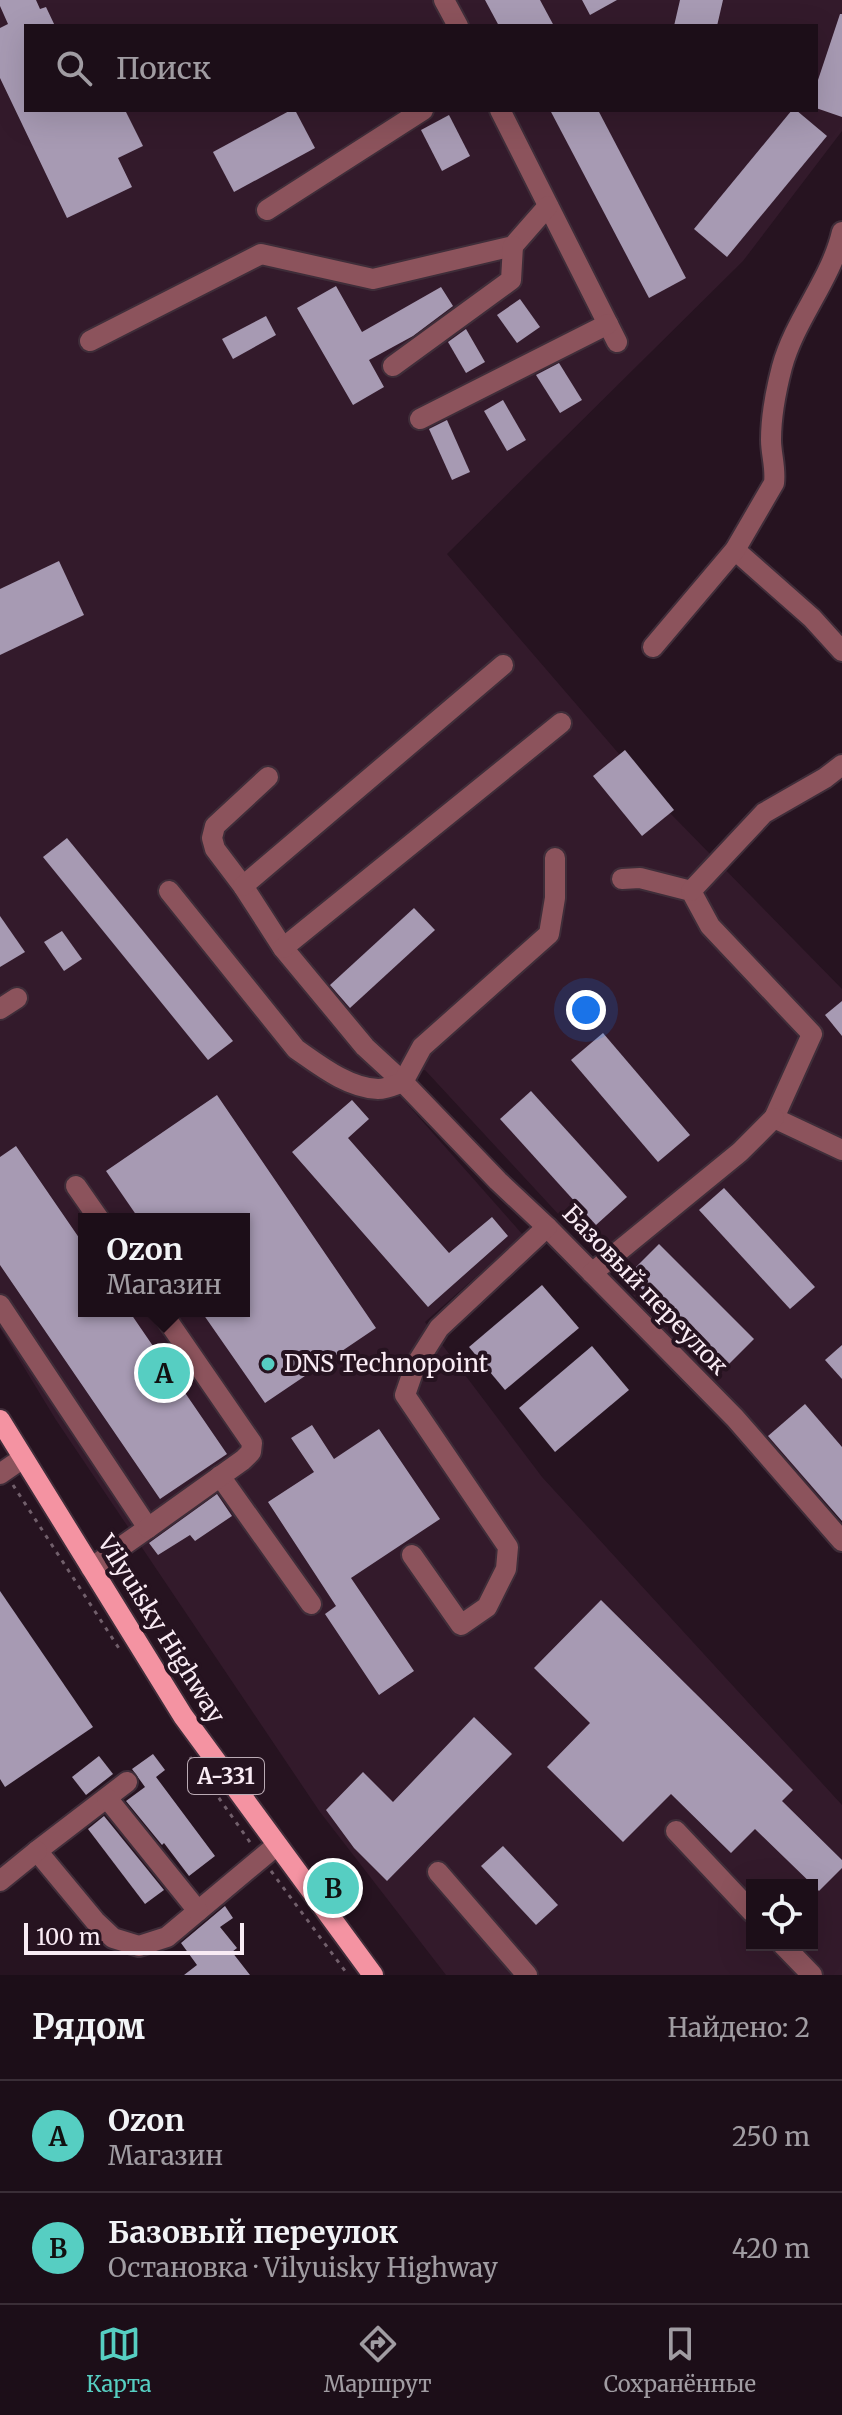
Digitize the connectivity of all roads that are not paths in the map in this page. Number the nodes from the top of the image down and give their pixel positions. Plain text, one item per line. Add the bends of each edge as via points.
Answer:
1 (444, 0) edge
2 (457, 24) edge
3 (420, 112) edge
4 (501, 112) edge
5 (548, 206) junction
6 (267, 210) dead end
7 (842, 232) edge
8 (513, 246) junction
9 (90, 341) dead end
10 (393, 366) dead end
11 (420, 419) dead end
12 (735, 550) junction
13 (653, 647) dead end
14 (842, 651) edge
15 (503, 665) dead end
16 (561, 723) dead end
17 (842, 765) edge
18 (268, 777) dead end
19 (555, 858) dead end
20 (622, 879) dead end
21 (243, 886) junction
22 (169, 891) dead end
23 (691, 891) junction
24 (283, 948) junction
25 (403, 1082) junction
26 (774, 1118) junction
27 (842, 1150) edge
28 (76, 1186) dead end
29 (95, 1213) edge
30 (547, 1227) junction
31 (592, 1273) junction
32 (0, 1305) edge
33 (165, 1317) edge
34 (0, 1420) edge
35 (23, 1458) junction
36 (0, 1474) edge
37 (220, 1476) junction
38 (148, 1528) junction
39 (842, 1541) edge
40 (412, 1555) dead end
41 (91, 1568) junction
42 (311, 1604) dead end
43 (127, 1782) dead end
44 (107, 1798) junction
45 (676, 1831) dead end
46 (277, 1845) junction
47 (37, 1851) junction
48 (438, 1872) dead end
49 (0, 1881) edge
50 (746, 1906) edge
51 (198, 1911) junction
52 (789, 1951) edge
53 (373, 1975) edge
54 (527, 1975) edge
55 (812, 1975) edge

1 - 2 street
3 - 6 street
4 - 5 street
5 - 8 street
5 - 11 street via 612,333
7 - 12 street via 782,366 772,412 774,483
8 - 9 street via 373,279 261,254
8 - 10 street via 511,280
12 - 13 street
12 - 14 street
15 - 21 street
16 - 24 street
17 - 23 street via 764,813
18 - 21 street, Базовый переулок via 215,826 212,838
19 - 25 street via 549,934 422,1047
20 - 23 street via 640,878
21 - 24 street, Базовый переулок
22 - 25 street via 296,1049 354,1084 379,1089
23 - 26 street via 710,926 812,1034
24 - 25 street, Базовый переулок via 365,1047
25 - 30 street, Базовый переулок
26 - 27 street
26 - 31 street
28 - 29 street
30 - 31 street, Базовый переулок
30 - 40 street via 439,1328 415,1366 405,1395 508,1547 506,1569 487,1607 461,1625
31 - 39 street, Базовый переулок via 735,1418
32 - 38 street
33 - 37 street via 252,1443 251,1452
34 - 35 main road, Vilyuisky Highway / А-331
35 - 36 street
35 - 41 main road, Vilyuisky Highway / А-331
37 - 38 street
37 - 42 street
38 - 41 street
41 - 46 main road, Vilyuisky Highway / А-331 via 183,1716
43 - 44 street
44 - 47 street
44 - 51 street
45 - 50 street
46 - 51 street
46 - 53 main road, Vilyuisky Highway / А-331
47 - 49 street
47 - 51 street via 113,1938 139,1946 167,1937
48 - 54 street
52 - 55 street

